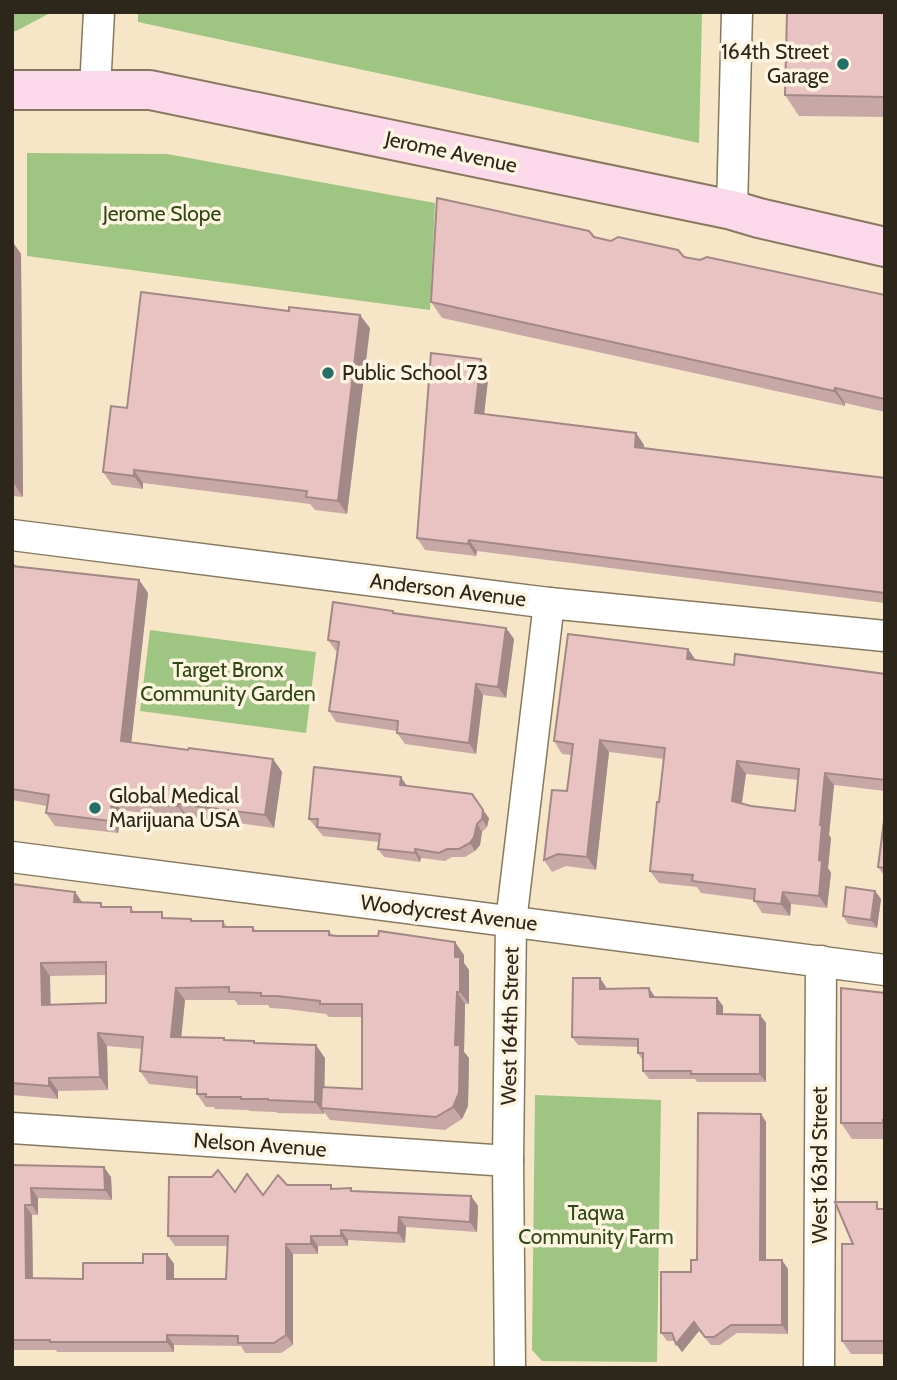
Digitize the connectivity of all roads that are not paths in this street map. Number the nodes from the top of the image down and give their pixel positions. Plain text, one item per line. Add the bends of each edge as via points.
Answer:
1 (99, 12) edge
2 (737, 12) edge
3 (95, 89) junction
4 (12, 90) edge
5 (732, 210) junction
6 (885, 247) edge
7 (12, 535) edge
8 (550, 603) junction
9 (885, 636) edge
10 (12, 857) edge
11 (510, 922) junction
12 (821, 961) junction
13 (885, 970) edge
14 (12, 1128) edge
15 (509, 1161) junction
16 (510, 1368) edge
17 (819, 1368) edge

1 - 3 street
2 - 5 street
3 - 4 main road, Jerome Avenue
3 - 5 main road, Jerome Avenue via 150,90
5 - 6 main road, Jerome Avenue
7 - 8 street, Anderson Avenue
8 - 9 street, Anderson Avenue
8 - 11 street, West 164th Street
10 - 11 street, Woodycrest Avenue
11 - 12 street, Woodycrest Avenue
11 - 15 street, West 164th Street
12 - 13 street, Woodycrest Avenue
12 - 17 street, West 163rd Street
14 - 15 street, Nelson Avenue
15 - 16 street, West 164th Street

